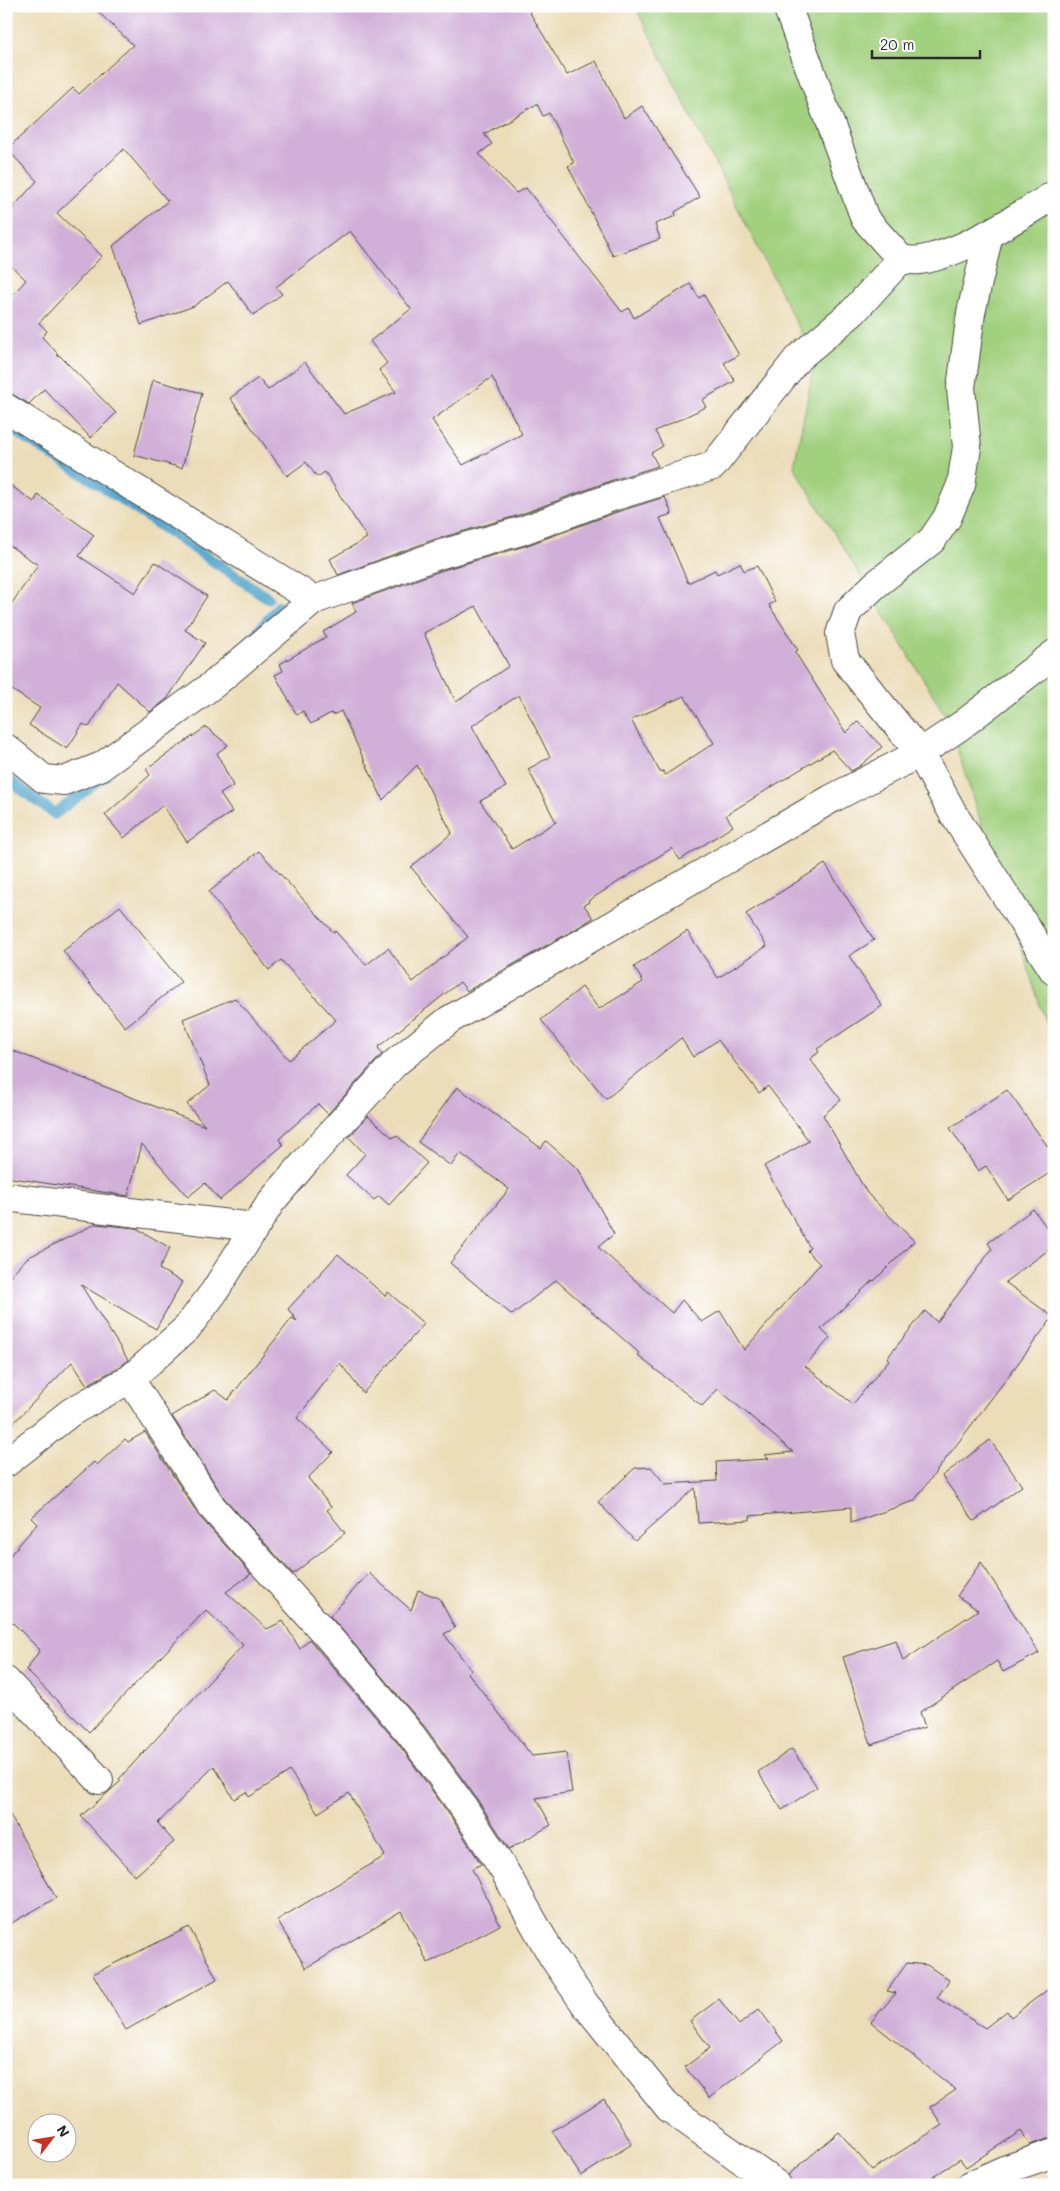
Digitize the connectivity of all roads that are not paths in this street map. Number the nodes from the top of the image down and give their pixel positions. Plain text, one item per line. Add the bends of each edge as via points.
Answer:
1 (787, 6) edge
2 (1054, 195) edge
3 (988, 234) junction
4 (901, 259) junction
5 (6, 408) edge
6 (314, 600) junction
7 (1054, 654) edge
8 (6, 748) edge
9 (920, 753) junction
10 (1054, 971) edge
11 (6, 1197) edge
12 (254, 1227) junction
13 (130, 1379) junction
14 (6, 1463) edge
15 (6, 1681) edge
16 (99, 1780) dead end
17 (1054, 2153) edge
18 (777, 2185) edge
19 (971, 2185) edge

1 - 4 street via 865,219
2 - 3 street
3 - 4 street via 938,257 918,261
3 - 9 street via 971,313 961,388 967,447 962,485 948,518 932,540 875,585 848,612 840,634 845,660
4 - 6 street via 853,312 798,358 713,466 615,496 521,531 438,555
5 - 6 street
6 - 8 street via 214,684 102,766 64,781 44,779
7 - 9 street
9 - 10 street via 954,815
9 - 12 street via 830,799 449,1020 395,1063 306,1161
11 - 12 street
12 - 13 street via 214,1292 187,1328
13 - 14 street via 71,1412
13 - 18 street via 212,1506 332,1640 412,1736 506,1872 553,1957 585,2004 669,2108
15 - 16 street
17 - 19 street

